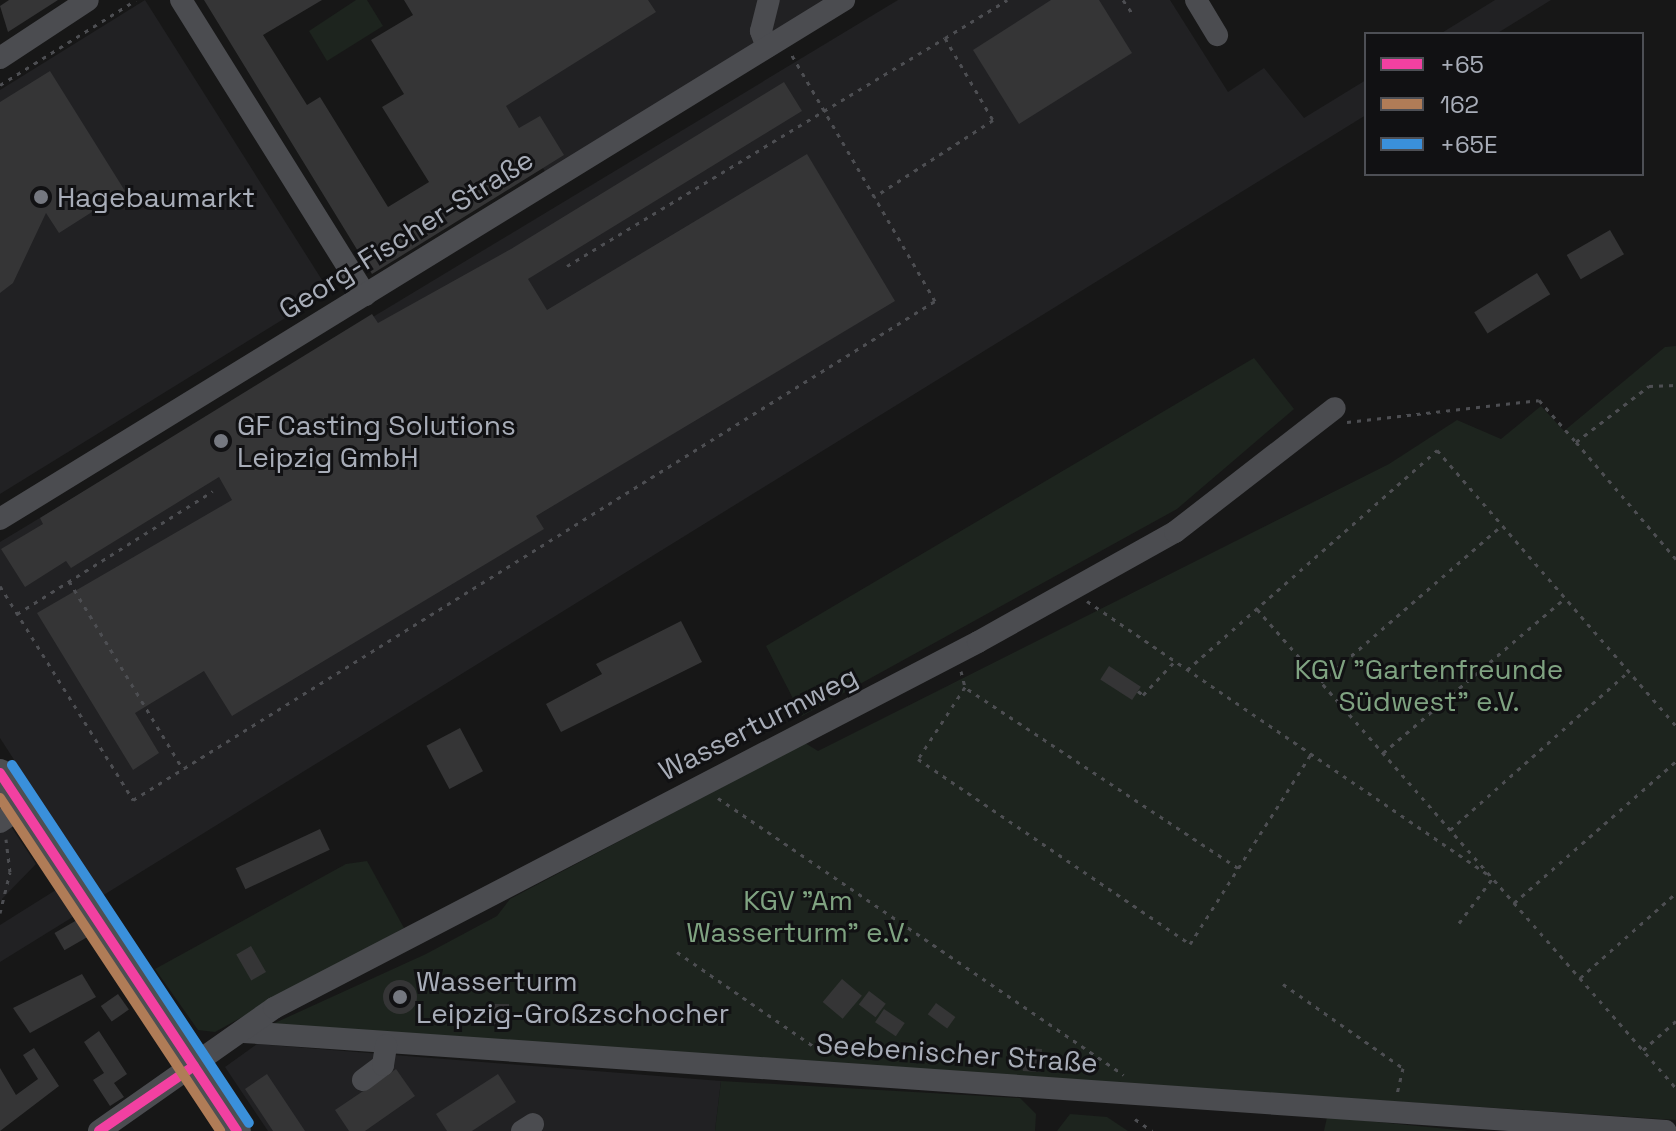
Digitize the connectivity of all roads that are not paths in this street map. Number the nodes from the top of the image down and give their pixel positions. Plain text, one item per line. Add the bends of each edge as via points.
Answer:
1 (88, 0) edge
2 (181, 0) edge
3 (769, 0) edge
4 (844, 0) edge
5 (1196, 0) edge
6 (812, 9) edge
7 (1217, 35) dead end
8 (774, 43) junction
9 (0, 58) edge
10 (365, 295) junction
11 (1335, 408) dead end
12 (0, 519) edge
13 (0, 773) edge
14 (9, 816) edge
15 (244, 1032) junction
16 (386, 1045) junction
17 (194, 1066) junction
18 (363, 1080) dead end
19 (99, 1131) edge
20 (237, 1131) edge
21 (1666, 1131) edge

1 - 9 street
2 - 10 street
3 - 8 street via 761,31
4 - 6 street, Georg-Fischer-Straße
5 - 7 street
6 - 8 street, Georg-Fischer-Straße
8 - 10 street, Georg-Fischer-Straße
10 - 12 street, Georg-Fischer-Straße
11 - 15 street, Wasserturmweg via 1208,510 1071,590 274,1008
13 - 14 main road
14 - 17 main road
15 - 16 street, Seebenischer Straße
15 - 17 street, Wasserturmweg
16 - 18 street via 383,1065
16 - 21 street, Seebenischer Straße
17 - 19 street, Wasserturmweg
17 - 20 main road

